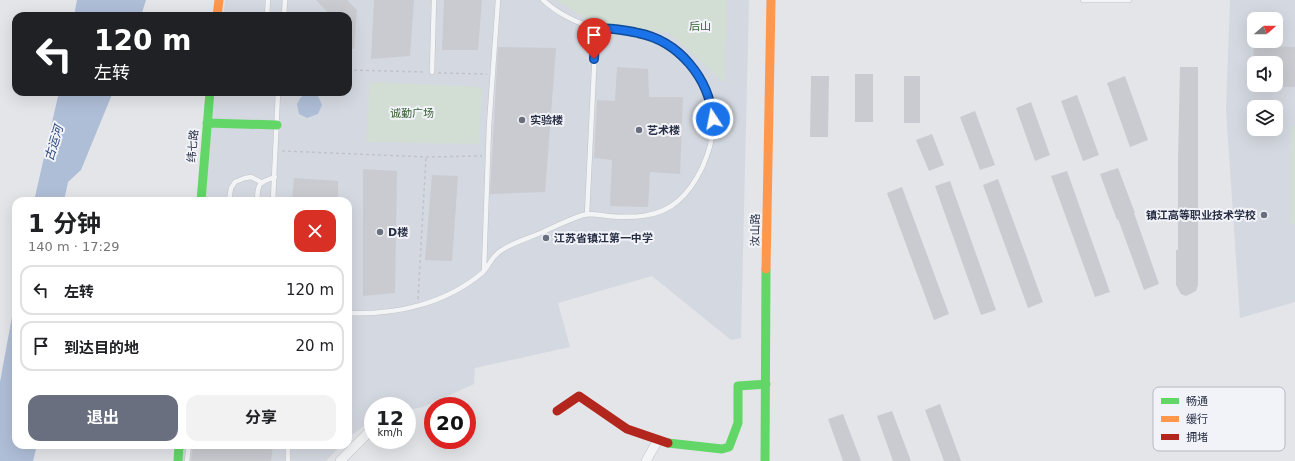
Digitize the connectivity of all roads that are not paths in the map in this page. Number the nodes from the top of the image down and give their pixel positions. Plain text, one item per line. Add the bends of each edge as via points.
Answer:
1 (219, 0) edge
2 (268, 0) edge
3 (285, 0) edge
4 (434, 0) edge
5 (498, 0) edge
6 (543, 0) edge
7 (763, 0) edge
8 (771, 0) edge
9 (1083, 0) edge
10 (1129, 0) edge
11 (218, 12) edge
12 (267, 12) edge
13 (284, 12) edge
14 (596, 28) junction
15 (432, 72) road end
16 (210, 96) edge
17 (278, 96) edge
18 (207, 123) junction
19 (277, 125) junction
20 (274, 177) junction
21 (261, 182) junction
22 (201, 197) edge
23 (230, 197) edge
24 (257, 197) edge
25 (273, 197) edge
26 (587, 214) junction
27 (484, 271) junction
28 (352, 313) edge
29 (761, 384) junction
30 (557, 411) dead end
31 (364, 437) edge
32 (658, 440) junction
33 (179, 449) edge
34 (188, 449) edge
35 (288, 449) edge
36 (178, 461) edge
37 (187, 461) edge
38 (288, 461) edge
39 (340, 461) edge
40 (646, 461) edge
41 (757, 461) edge
42 (765, 461) edge

1 - 11 street
2 - 12 lane
3 - 13 lane
4 - 15 lane
5 - 27 lane via 492,74
6 - 14 lane via 561,13
7 - 29 street, 汝山路
8 - 29 street, 汝山路
9 - 10 lane
14 - 26 lane
14 - 26 lane via 624,30 650,36 663,41 680,54 704,86 714,127 710,150 698,175 685,195 668,209 648,216
16 - 18 street, 纬七路
17 - 19 lane
18 - 19 street
18 - 22 street, 纬七路
19 - 20 lane
20 - 21 lane
20 - 25 lane
21 - 23 lane via 251,177 235,182
21 - 24 lane via 257,186
26 - 27 lane via 503,249 490,260
27 - 28 lane via 462,287 417,306 370,314
29 - 32 street via 738,386 738,423 729,447 722,449
29 - 41 street, 汝山路
29 - 42 street, 汝山路
30 - 32 street via 579,396 627,429
31 - 39 street
32 - 40 street
33 - 36 street
34 - 37 lane
35 - 38 lane

